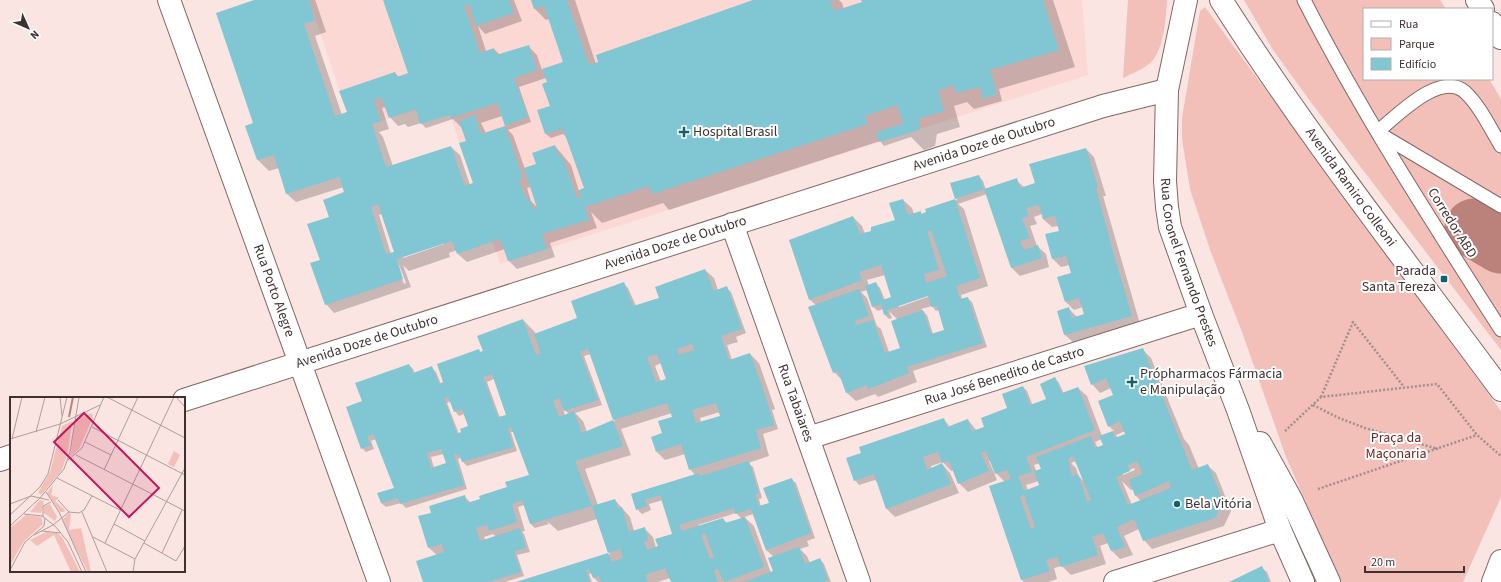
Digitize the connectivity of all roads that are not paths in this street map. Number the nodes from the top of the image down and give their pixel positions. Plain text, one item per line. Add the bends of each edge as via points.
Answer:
1 (169, 0) edge
2 (1186, 0) edge
3 (1221, 0) edge
4 (1304, 0) edge
5 (1493, 25) edge
6 (1501, 38) edge
7 (1167, 90) junction
8 (1377, 132) junction
9 (1501, 146) edge
10 (1501, 206) edge
11 (732, 224) junction
12 (1201, 314) junction
13 (1501, 330) edge
14 (300, 362) junction
15 (1501, 390) edge
16 (185, 400) edge
17 (1238, 410) junction
18 (808, 438) junction
19 (10, 456) edge
20 (0, 460) edge
21 (1280, 530) junction
22 (1501, 561) edge
23 (379, 582) edge
24 (859, 582) edge
25 (1115, 582) edge
26 (1304, 582) edge
27 (1329, 582) edge
28 (1493, 582) edge

1 - 14 street, Rua Porto Alegre
2 - 7 street, Rua Coronel Fernando Prestes
3 - 15 street, Avenida Ramiro Colleoni via 1299,118
4 - 8 lane, Corredor ABD
5 - 6 street
7 - 11 street, Avenida Doze de Outubro via 1103,106
7 - 12 street, Rua Coronel Fernando Prestes via 1165,151 1170,228
8 - 9 lane via 1421,96 1437,88 1451,86 1464,92 1474,103
8 - 10 lane, Corredor ABD
8 - 13 lane, Corredor ABD
11 - 14 street, Avenida Doze de Outubro
11 - 18 street, Rua Tabaiares
12 - 17 street, Rua Coronel Fernando Prestes
12 - 18 street, Rua José Benedito de Castro
14 - 16 street, Avenida Doze de Outubro
14 - 23 street, Rua Porto Alegre
17 - 21 street, Rua Coronel Fernando Prestes
17 - 27 street via 1265,449
18 - 24 street, Rua Tabaiares
19 - 20 street
21 - 25 street
21 - 26 street, Rua Coronel Fernando Prestes
22 - 28 street

